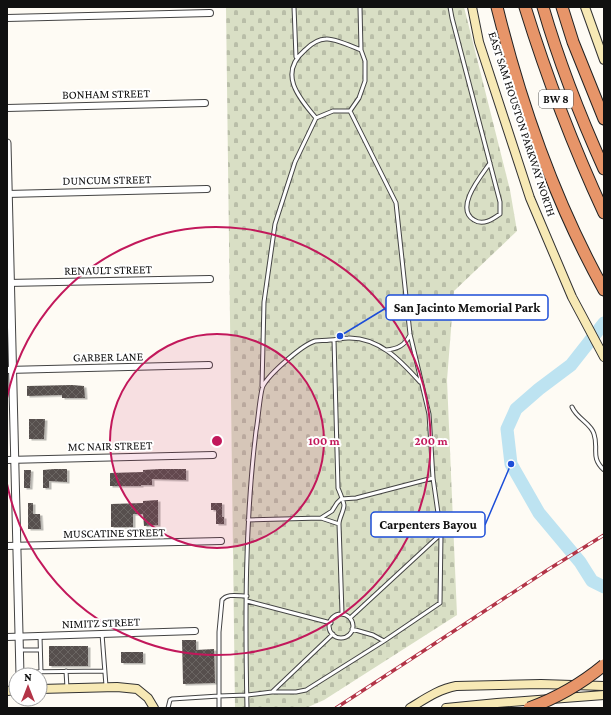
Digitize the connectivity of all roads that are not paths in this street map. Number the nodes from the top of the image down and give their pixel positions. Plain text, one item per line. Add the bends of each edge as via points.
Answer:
1 (294, 7) edge
2 (360, 7) edge
3 (450, 7) edge
4 (472, 7) edge
5 (497, 7) edge
6 (525, 7) edge
7 (543, 7) edge
8 (562, 7) edge
9 (585, 7) edge
10 (210, 13) dead end
11 (7, 18) edge
12 (361, 50) junction
13 (296, 57) junction
14 (604, 60) edge
15 (205, 103) dead end
16 (7, 108) edge
17 (350, 111) junction
18 (316, 118) junction
19 (604, 119) edge
20 (7, 142) edge
21 (490, 163) junction
22 (604, 169) edge
23 (207, 189) dead end
24 (8, 194) edge
25 (604, 213) edge
26 (210, 279) dead end
27 (9, 283) edge
28 (604, 290) edge
29 (410, 334) junction
30 (334, 340) junction
31 (386, 350) junction
32 (604, 357) edge
33 (209, 365) dead end
34 (10, 370) edge
35 (421, 383) junction
36 (262, 387) junction
37 (572, 408) dead end
38 (213, 455) dead end
39 (11, 460) edge
40 (604, 470) edge
41 (434, 478) junction
42 (341, 499) junction
43 (321, 518) junction
44 (248, 520) junction
45 (339, 524) junction
46 (441, 534) junction
47 (221, 541) dead end
48 (7, 546) edge
49 (16, 546) junction
50 (247, 596) junction
51 (246, 601) junction
52 (342, 613) junction
53 (350, 618) junction
54 (331, 623) junction
55 (352, 629) junction
56 (195, 631) dead end
57 (102, 634) junction
58 (333, 634) junction
59 (19, 636) junction
60 (40, 636) junction
61 (7, 637) edge
62 (384, 641) junction
63 (19, 650) junction
64 (40, 650) junction
65 (604, 665) edge
66 (19, 667) edge
67 (41, 667) edge
68 (105, 671) junction
69 (48, 672) edge
70 (66, 672) junction
71 (604, 686) edge
72 (106, 688) junction
73 (48, 689) edge
74 (67, 689) junction
75 (272, 692) junction
76 (247, 695) junction
77 (604, 695) edge
78 (219, 696) junction
79 (154, 708) edge
80 (168, 708) edge
81 (219, 708) edge
82 (247, 708) edge
83 (410, 708) edge
84 (446, 708) edge
85 (529, 708) edge

1 - 13 lane
2 - 12 lane
3 - 21 lane
4 - 32 main road, EAST SAM HOUSTON PARKWAY NORTH via 479,42 530,198 572,297
5 - 28 highway via 517,81 554,184
6 - 25 highway, BW 8 via 567,129
7 - 22 highway, BW 8 via 569,85
8 - 19 highway via 583,69
9 - 14 main road
10 - 11 street
12 - 13 lane via 327,38 312,44
12 - 17 lane via 365,61 365,81 359,98
13 - 18 lane via 292,73 294,89
15 - 16 street, BONHAM STREET
17 - 18 lane via 334,111
17 - 29 lane via 396,203
18 - 36 lane via 295,162 275,224 264,302
20 - 24 street
21 - 21 lane via 500,202 500,214 486,222 476,222 469,216 466,207 468,198
23 - 24 street, DUNCUM STREET
24 - 27 street
26 - 27 street, RENAULT STREET
27 - 34 street
29 - 31 lane via 401,346 394,350
29 - 35 lane
30 - 31 lane via 362,340
30 - 36 lane via 315,341 304,347 274,372
30 - 42 lane via 338,488
31 - 35 lane via 394,354
33 - 34 street, GARBER LANE
34 - 39 street
35 - 41 lane via 429,414
36 - 44 lane
37 - 40 lane via 593,431 596,440 595,458
38 - 39 street, MC NAIR STREET
39 - 49 street
41 - 42 lane via 356,498
41 - 46 lane
42 - 43 lane via 332,511
42 - 45 lane via 344,505
43 - 44 lane
43 - 45 lane
44 - 50 lane
45 - 52 lane
46 - 53 lane
46 - 62 lane via 440,603
47 - 49 street, MUSCATINE STREET
48 - 49 street, MUSCATINE STREET
49 - 59 street
50 - 51 lane
50 - 78 lane via 229,596 222,600
51 - 54 lane
51 - 76 lane
52 - 53 lane
52 - 54 lane via 336,615
53 - 55 lane
54 - 58 lane
55 - 58 lane via 344,638 338,638
55 - 62 lane
56 - 57 street, NIMITZ STREET
57 - 60 street, NIMITZ STREET
57 - 68 lane
58 - 75 lane
59 - 60 street, NIMITZ STREET
59 - 61 street, NIMITZ STREET
59 - 63 street
60 - 64 lane
62 - 75 lane via 306,690
63 - 64 lane
63 - 66 street
64 - 67 lane
65 - 85 highway, bridge via 566,692
68 - 70 lane
68 - 72 lane
69 - 70 lane
70 - 74 lane
71 - 83 main road via 456,686 437,692
72 - 74 main road
72 - 79 main road via 137,689 148,698
73 - 74 main road
75 - 76 lane
76 - 78 lane
76 - 82 lane
77 - 84 main road
78 - 80 lane via 172,699
78 - 81 lane

